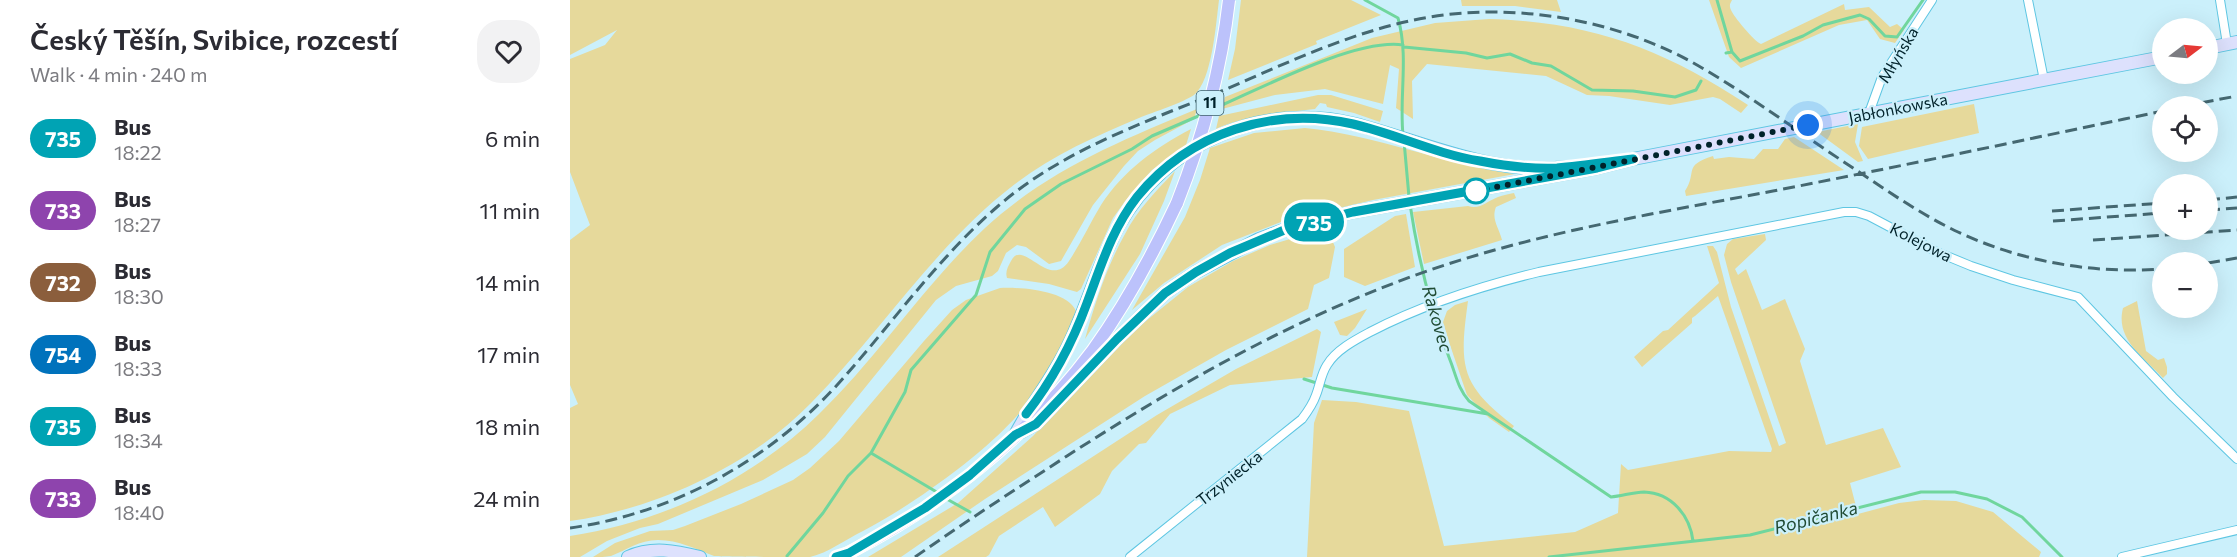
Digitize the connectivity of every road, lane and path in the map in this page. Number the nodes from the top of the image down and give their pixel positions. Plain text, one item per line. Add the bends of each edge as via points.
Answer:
1 (1229, 0) edge
2 (1932, 0) edge
3 (2028, 0) edge
4 (2220, 0) edge
5 (2232, 43) edge
6 (2152, 59) edge
7 (2044, 80) junction
8 (1869, 113) junction
9 (1633, 159) junction
10 (1318, 390) joint
11 (1015, 435) junction
12 (2237, 459) edge
13 (2237, 530) edge
14 (675, 554) edge
15 (842, 556) edge
16 (628, 557) edge
17 (700, 557) edge
18 (1130, 557) edge
19 (2122, 557) edge

1 - 11 main road, 11, bridge via 1207,116 1177,203 1143,271 1092,350
2 - 8 street, Młyńska via 1882,77
3 - 7 street
4 - 5 street
6 - 7 main road, Jabłonkowska
7 - 8 main road, Jabłonkowska
8 - 9 main road, Jabłonkowska
9 - 11 main road via 1353,212 1289,228 1239,248 1165,293 1036,424
9 - 11 main road via 1556,168 1476,161 1355,124 1323,119 1282,118 1234,129 1173,161 1138,197 1098,270 1057,370
10 - 12 street, Kolejowa via 1320,378 1335,355 1356,340 1436,302 1539,272 1856,212 1971,266 2078,297
10 - 18 street, Trzyniecka via 1310,408 1288,432
11 - 15 main road, 11 via 925,508
13 - 19 street
14 - 16 main road via 651,550
14 - 17 main road

